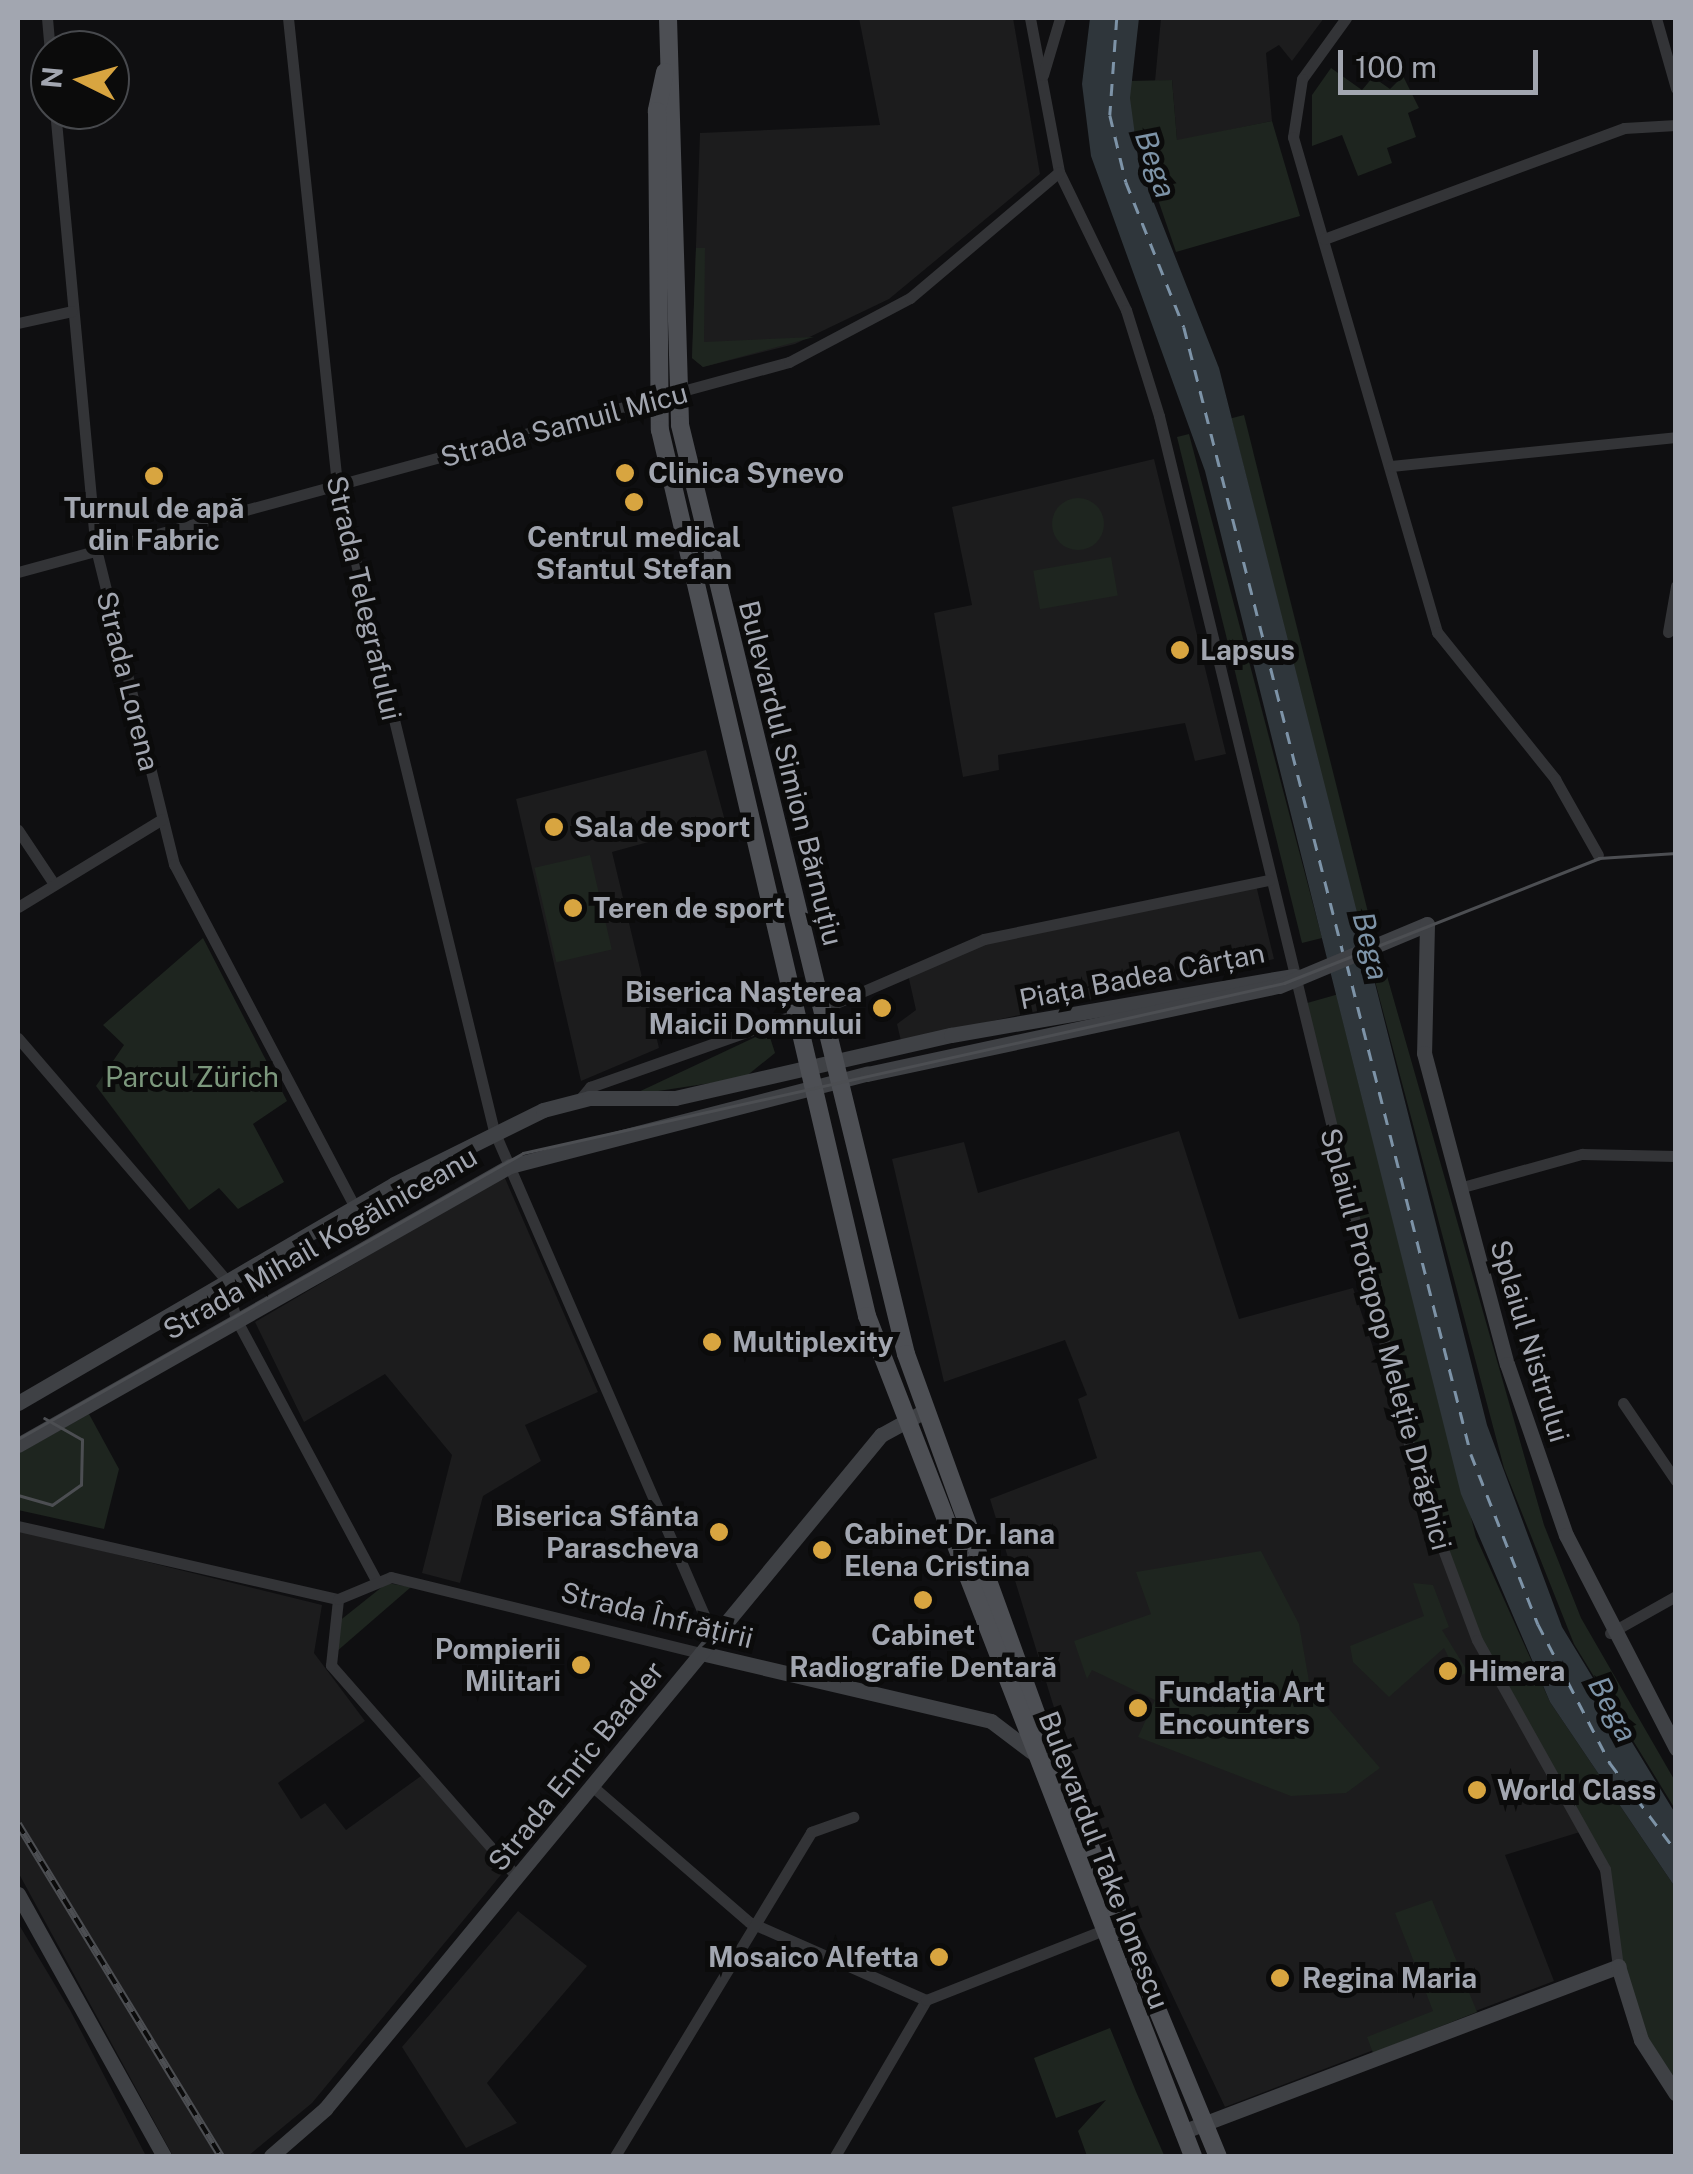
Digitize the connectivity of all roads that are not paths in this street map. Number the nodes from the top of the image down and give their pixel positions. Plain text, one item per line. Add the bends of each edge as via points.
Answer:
1 (288, 18) edge
2 (668, 18) edge
3 (1030, 18) edge
4 (1060, 18) edge
5 (1346, 18) edge
6 (1656, 18) edge
7 (668, 57) junction
8 (1042, 79) junction
9 (1676, 88) edge
10 (1676, 124) edge
11 (57, 130) edge
12 (1059, 172) junction
13 (1324, 240) junction
14 (72, 311) junction
15 (18, 323) edge
16 (678, 394) junction
17 (657, 402) junction
18 (1676, 437) edge
19 (1392, 466) junction
20 (337, 485) junction
21 (96, 550) junction
22 (18, 572) edge
23 (1676, 586) edge
24 (1668, 632) dead end
25 (162, 819) junction
26 (18, 830) edge
27 (1598, 855) dead end
28 (1269, 880) junction
29 (52, 881) junction
30 (18, 907) edge
31 (1300, 974) junction
32 (820, 1010) junction
33 (794, 1016) junction
34 (18, 1038) edge
35 (832, 1061) junction
36 (807, 1067) junction
37 (838, 1084) junction
38 (812, 1094) junction
39 (580, 1099) junction
40 (494, 1131) junction
41 (1676, 1156) edge
42 (508, 1166) junction
43 (1459, 1188) junction
44 (355, 1207) junction
45 (225, 1279) junction
46 (236, 1319) junction
47 (18, 1403) edge
48 (1623, 1403) dead end
49 (923, 1412) junction
50 (903, 1419) junction
51 (18, 1445) edge
52 (1676, 1481) edge
53 (18, 1526) edge
54 (375, 1578) junction
55 (1676, 1596) edge
56 (338, 1598) junction
57 (1610, 1633) junction
58 (714, 1638) junction
59 (702, 1653) junction
60 (1676, 1748) edge
61 (1032, 1753) junction
62 (592, 1786) junction
63 (853, 1817) dead end
64 (518, 1877) junction
65 (18, 1894) edge
66 (749, 1922) junction
67 (1101, 1931) junction
68 (1618, 1966) junction
69 (926, 2000) junction
70 (1676, 2094) edge
71 (1205, 2124) junction
72 (1182, 2132) junction
73 (164, 2156) edge
74 (271, 2156) edge
75 (615, 2156) edge
76 (835, 2156) edge
77 (1193, 2156) edge
78 (1218, 2156) edge

1 - 20 street, Strada Telegrafului
2 - 7 main road, Bulevardul Simion Bărnuțiu
3 - 8 street, Splaiul Protopop Meleție Drăghici
4 - 8 street
5 - 13 street via 1294,105 1296,154
6 - 9 street
7 - 16 main road, Bulevardul Simion Bărnuțiu
7 - 17 main road, Bulevardul Simion Bărnuțiu via 657,112
8 - 12 street, Splaiul Protopop Meleție Drăghici
10 - 13 street via 1624,128
11 - 14 street, Strada Lorena
12 - 16 street, Strada Samuil Micu via 880,318 789,362
12 - 28 street, Splaiul Protopop Meleție Drăghici via 1126,310 1153,398
13 - 19 street
14 - 15 street
14 - 21 street, Strada Lorena
16 - 17 street, Strada Samuil Micu
16 - 32 main road, Bulevardul Simion Bărnuțiu
17 - 20 street, Strada Samuil Micu
17 - 33 main road, Bulevardul Simion Bărnuțiu via 671,498
18 - 19 street
19 - 27 street via 1437,632 1555,779
20 - 21 street, Strada Samuil Micu
20 - 40 street, Strada Telegrafului
21 - 22 street, Strada Samuil Micu
21 - 25 street, Strada Lorena
23 - 24 street
25 - 29 street
25 - 44 street, Strada Lorena via 174,864
26 - 29 street
28 - 31 street, Splaiul Protopop Meleție Drăghici
28 - 32 street via 984,939
29 - 30 street
31 - 35 street, Piața Badea Cârțan
31 - 37 street, Piața Badea Cârțan
31 - 43 street, Splaiul Nistrului via 1427,924 1434,955 1422,1041
31 - 68 street, Splaiul Protopop Meleție Drăghici via 1430,1518 1490,1668 1602,1862
32 - 35 main road, Bulevardul Simion Bărnuțiu
33 - 36 main road, Bulevardul Simion Bărnuțiu
33 - 39 street, Strada Mihail Kogălniceanu via 590,1087
34 - 45 street
35 - 36 street, Strada Mihail Kogălniceanu
35 - 37 main road, Bulevardul Simion Bărnuțiu
36 - 38 main road, Bulevardul Take Ionescu
36 - 39 street, Strada Mihail Kogălniceanu via 669,1099
37 - 38 street, Strada Mihail Kogălniceanu
37 - 49 main road, Bulevardul Take Ionescu
38 - 42 street, Strada Mihail Kogălniceanu
38 - 50 main road, Bulevardul Take Ionescu
39 - 40 street, Strada Mihail Kogălniceanu
40 - 42 street, Strada Telegrafului
40 - 44 street, Strada Mihail Kogălniceanu
41 - 43 street via 1582,1154
42 - 46 street, Strada Mihail Kogălniceanu
42 - 58 street, Strada Telegrafului
43 - 57 street, Splaiul Nistrului via 1506,1364
44 - 45 street, Strada Mihail Kogălniceanu
45 - 46 street
45 - 47 street, Strada Mihail Kogălniceanu
46 - 51 street, Strada Mihail Kogălniceanu
46 - 54 street
48 - 52 street
49 - 50 street, Strada Enric Baader
49 - 71 main road, Bulevardul Take Ionescu
50 - 58 street, Strada Enric Baader
50 - 61 main road, Bulevardul Take Ionescu
53 - 56 street
54 - 56 street
54 - 59 street, Strada Înfrățirii
55 - 57 street
56 - 64 street via 330,1665
57 - 60 street, Splaiul Nistrului
58 - 59 street, Strada Enric Baader
59 - 61 street, Strada Înfrățirii via 992,1721
59 - 62 street, Strada Enric Baader
61 - 67 main road, Bulevardul Take Ionescu
62 - 64 street, Strada Enric Baader
62 - 66 street
63 - 66 street via 811,1832
64 - 74 street, Strada Enric Baader via 320,2115
65 - 73 street
66 - 69 street
66 - 75 street
67 - 69 street
67 - 72 main road, Bulevardul Take Ionescu
68 - 70 street via 1641,2040
68 - 71 street
69 - 76 street
71 - 72 street
71 - 78 main road, Bulevardul Take Ionescu
72 - 77 main road, Bulevardul Take Ionescu

